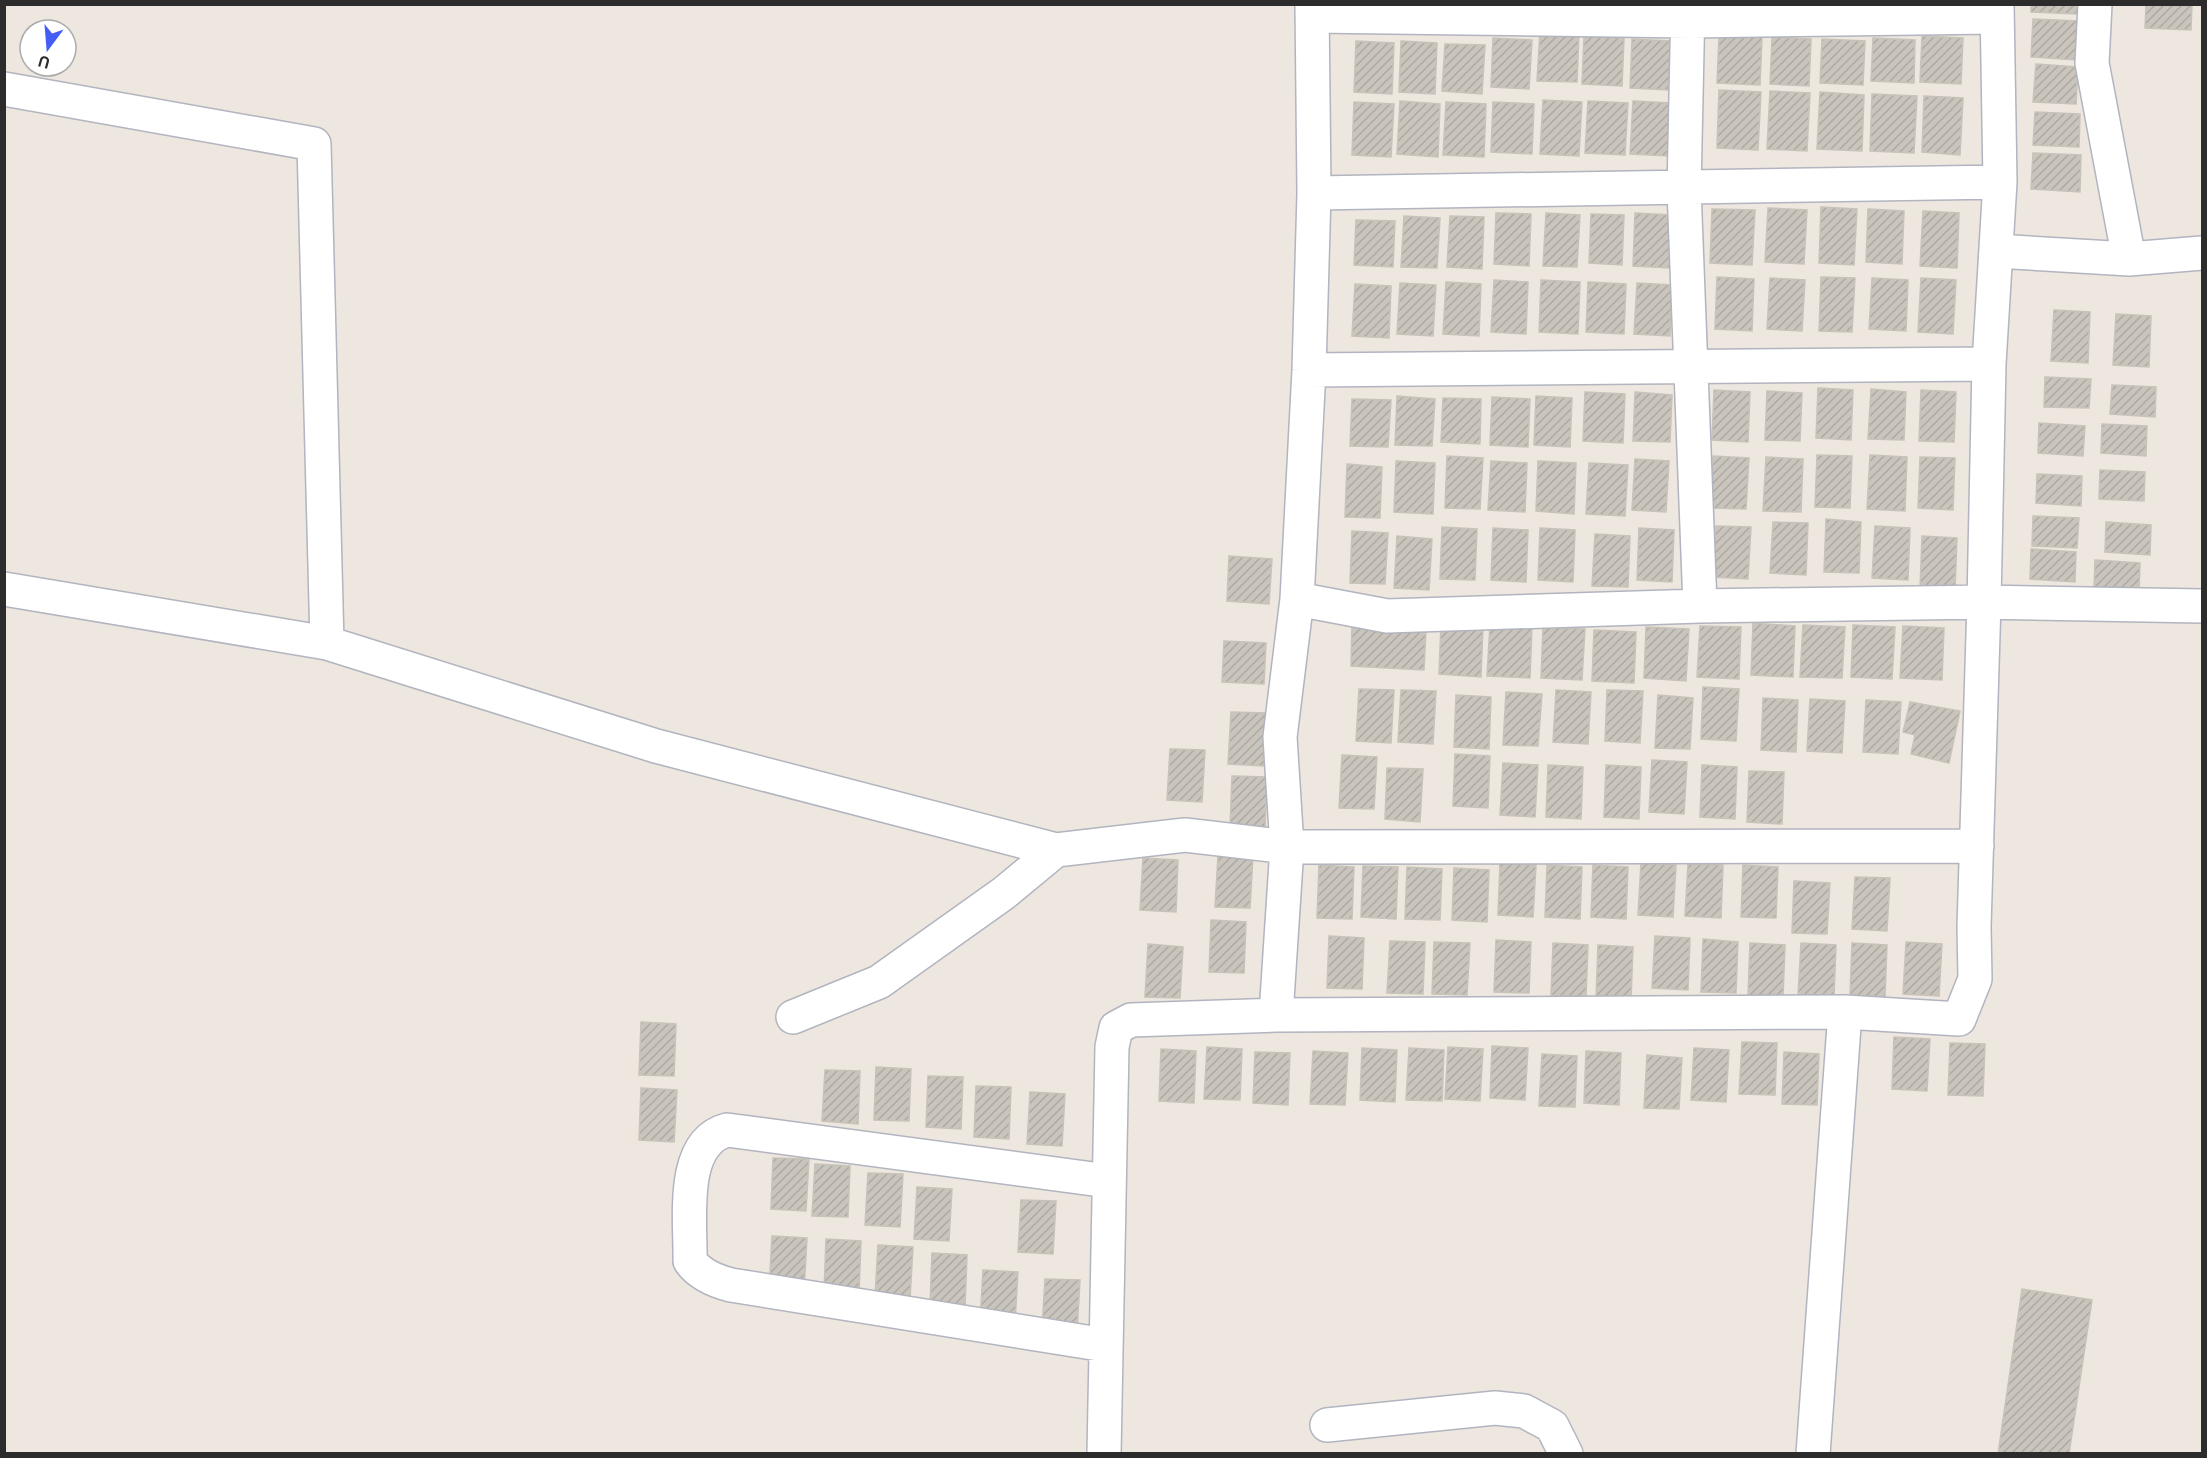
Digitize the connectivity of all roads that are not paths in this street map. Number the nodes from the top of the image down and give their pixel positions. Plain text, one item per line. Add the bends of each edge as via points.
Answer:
1 (2095, 4) edge
2 (1312, 10) edge
3 (1997, 11) edge
4 (1688, 13) edge
5 (1846, 13) edge
6 (4, 89) edge
7 (2000, 182) junction
8 (1684, 189) junction
9 (1314, 193) junction
10 (1996, 251) junction
11 (2202, 253) edge
12 (2129, 259) junction
13 (1989, 364) junction
14 (1692, 368) junction
15 (1309, 370) junction
16 (4, 590) edge
17 (1297, 598) junction
18 (1984, 602) junction
19 (1700, 606) junction
20 (2202, 606) edge
21 (327, 643) junction
22 (1977, 846) junction
23 (1287, 847) junction
24 (1056, 850) junction
25 (1845, 1012) junction
26 (1276, 1015) junction
27 (792, 1017) dead end
28 (1108, 1181) junction
29 (1105, 1345) junction
30 (1327, 1425) dead end
31 (1104, 1454) edge
32 (1566, 1454) edge
33 (1813, 1454) edge

1 - 12 street via 2092,63
2 - 4 street
2 - 9 street
3 - 5 street
3 - 7 street
4 - 5 street
4 - 8 street
6 - 21 street via 314,144
7 - 8 street
7 - 10 street
8 - 9 street
8 - 14 street
9 - 15 street
10 - 12 street
10 - 13 street
11 - 12 street
13 - 14 street
13 - 18 street
14 - 15 street
14 - 19 street
15 - 17 street
16 - 21 street
17 - 19 street via 1388,616
17 - 23 street via 1280,737
18 - 19 street
18 - 20 street
18 - 22 street
21 - 24 street via 656,746
22 - 23 street
22 - 25 street via 1975,979 1959,1019
23 - 24 street via 1185,835
23 - 26 street
24 - 27 street via 1004,893 879,982
25 - 26 street
25 - 33 street
26 - 28 street via 1131,1020 1116,1028 1112,1047
28 - 29 street
28 - 29 street via 727,1130 709,1137 697,1155 692,1177 690,1249 690,1261 697,1270 717,1282
29 - 31 street
30 - 32 street via 1495,1408 1524,1411 1552,1426

